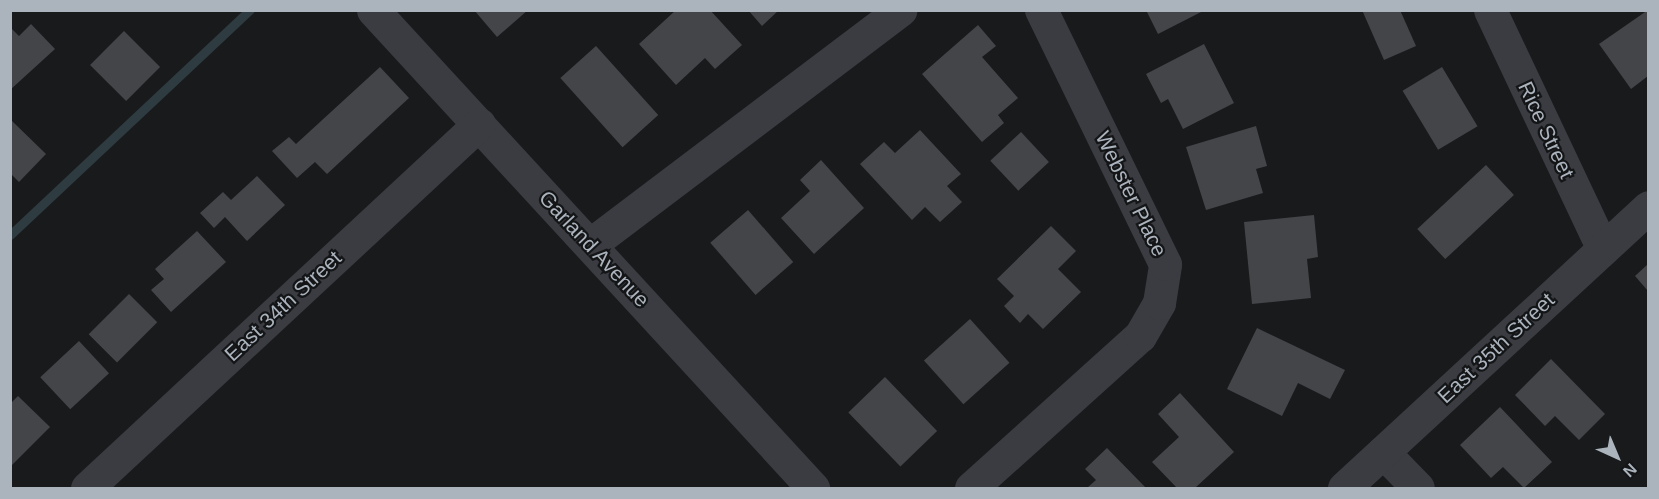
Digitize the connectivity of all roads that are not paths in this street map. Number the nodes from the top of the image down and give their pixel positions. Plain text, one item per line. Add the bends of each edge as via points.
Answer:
1 (373, 10) edge
2 (900, 10) edge
3 (1041, 10) edge
4 (1490, 10) edge
5 (479, 124) junction
6 (1648, 207) edge
7 (591, 244) junction
8 (1603, 249) junction
9 (1383, 452) junction
10 (87, 489) edge
11 (813, 489) edge
12 (971, 489) edge
13 (1344, 489) edge
14 (1418, 489) edge

1 - 5 street, Garland Avenue
2 - 7 street
3 - 12 street, Webster Place via 1165,264 1160,303 1140,336
4 - 8 street, Rice Street
5 - 7 street, Garland Avenue
5 - 10 street, East 34th Street
6 - 8 street, East 35th Street
7 - 11 street, Garland Avenue
8 - 9 street, East 35th Street
9 - 13 street, East 35th Street
9 - 14 street

